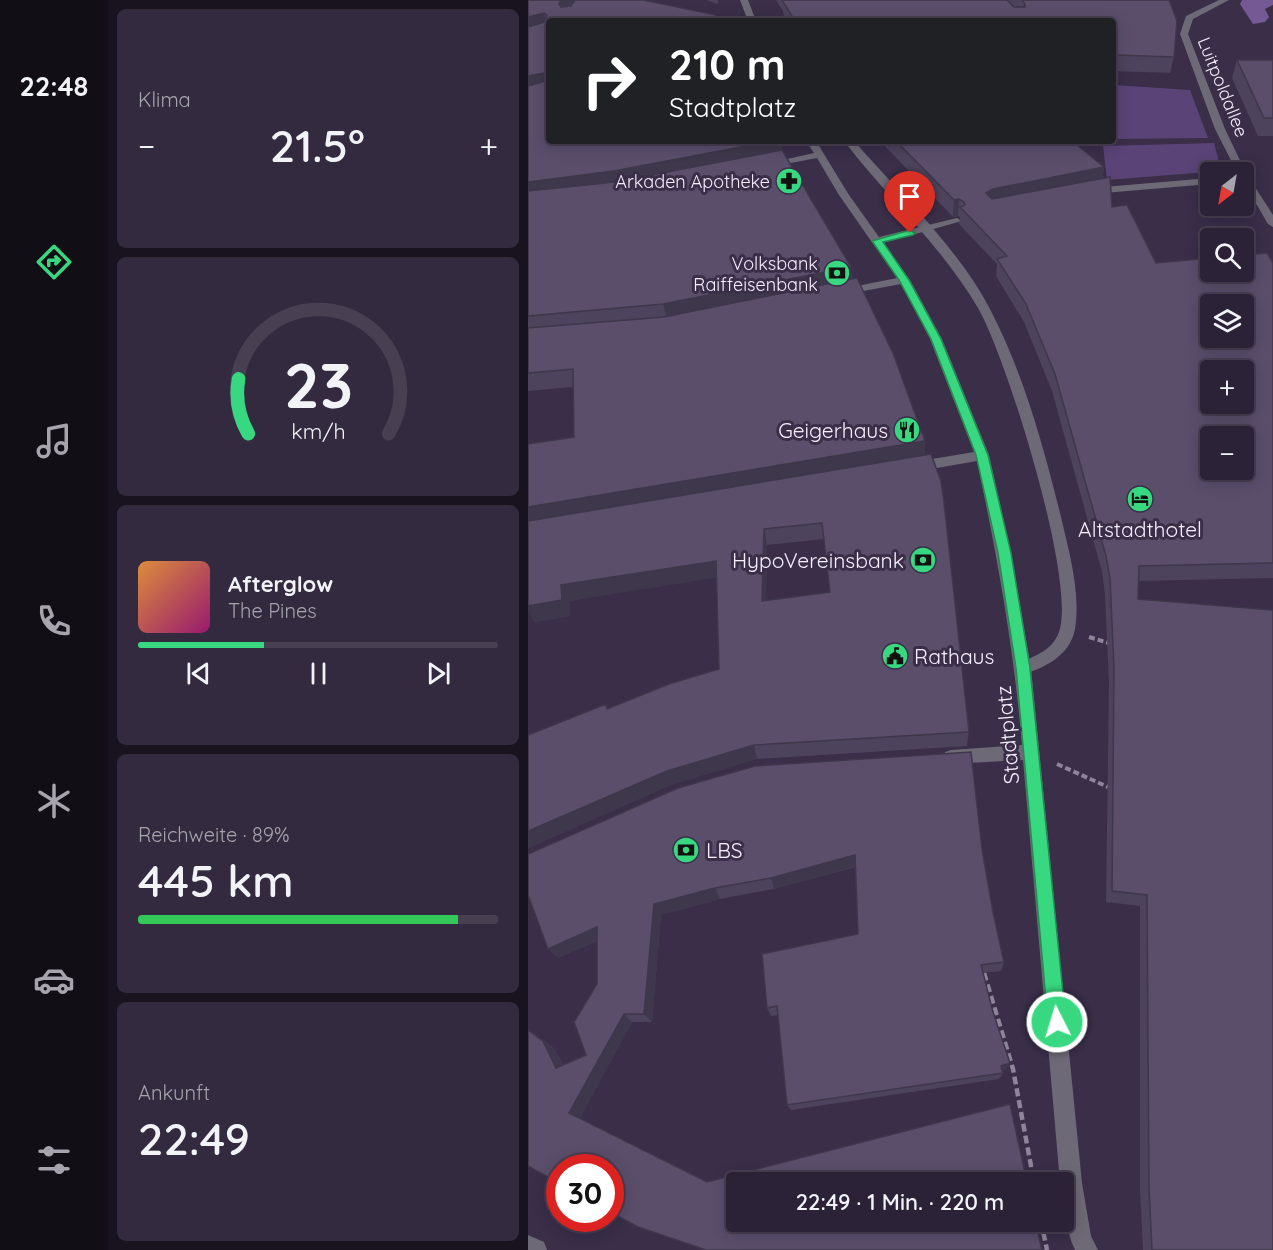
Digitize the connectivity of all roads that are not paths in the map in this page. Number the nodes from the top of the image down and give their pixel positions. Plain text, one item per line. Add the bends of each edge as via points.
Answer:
1 (744, 0) edge
2 (1225, 0) edge
3 (751, 18) edge
4 (813, 144) edge
5 (852, 144) edge
6 (819, 155) junction
7 (1237, 162) edge
8 (762, 166) edge
9 (1200, 182) edge
10 (1080, 193) edge
11 (1254, 193) edge
12 (957, 221) edge
13 (1273, 224) edge
14 (927, 229) junction
15 (877, 241) junction
16 (904, 280) junction
17 (829, 295) edge
18 (982, 455) junction
19 (901, 469) edge
20 (1023, 668) junction
21 (1030, 752) junction
22 (939, 758) edge
23 (528, 1246) edge
24 (536, 1250) edge
25 (1087, 1250) edge

1 - 3 street
2 - 7 street, Luitpoldallee via 1189,18 1184,34 1201,85
4 - 6 street, Stadtplatz
5 - 14 street
6 - 8 street
6 - 15 street, Stadtplatz
9 - 10 street
11 - 13 street, Luitpoldallee
12 - 14 street
14 - 15 street
14 - 20 street via 985,310 1000,342 1042,467 1063,555 1067,631 1054,654
15 - 16 street, Stadtplatz
16 - 17 street
16 - 18 street, Stadtplatz via 936,339
18 - 19 street
18 - 20 street, Stadtplatz via 1004,553
20 - 21 street, Stadtplatz
21 - 22 street
21 - 25 street, Stadtplatz via 1071,1183 1081,1239
23 - 24 street

